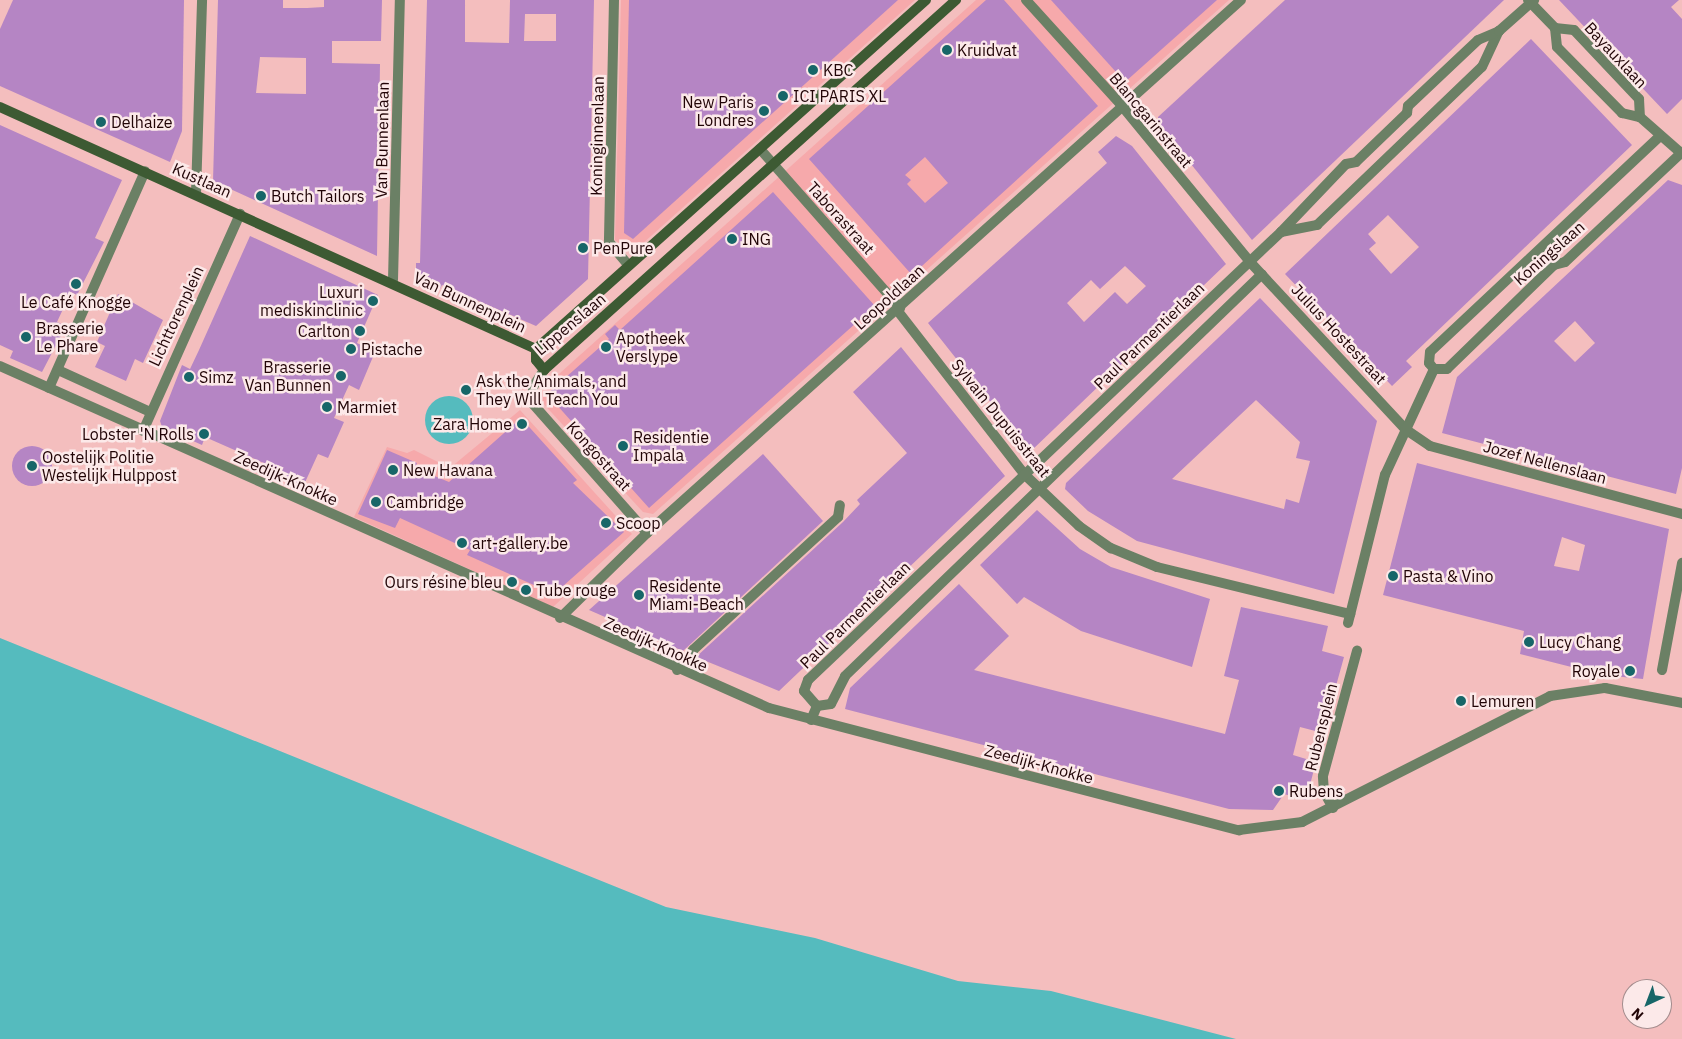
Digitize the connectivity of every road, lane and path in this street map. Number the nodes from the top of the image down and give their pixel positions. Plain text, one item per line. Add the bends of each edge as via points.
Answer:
1 (202, 0) edge
2 (400, 0) edge
3 (614, 0) edge
4 (926, 0) edge
5 (956, 0) edge
6 (1026, 0) edge
7 (1241, 0) edge
8 (1531, 1) edge
9 (1555, 28) junction
10 (1499, 31) junction
11 (1122, 106) junction
12 (0, 107) edge
13 (1640, 117) junction
14 (1659, 137) junction
15 (760, 149) junction
16 (1682, 153) edge
17 (773, 164) junction
18 (145, 171) junction
19 (196, 193) junction
20 (240, 214) junction
21 (1282, 232) junction
22 (1250, 262) junction
23 (628, 265) junction
24 (1262, 274) junction
25 (393, 280) junction
26 (898, 309) junction
27 (536, 348) junction
28 (0, 366) edge
29 (1434, 369) junction
30 (58, 370) junction
31 (544, 370) junction
32 (49, 388) junction
33 (148, 411) junction
34 (1405, 428) junction
35 (143, 431) junction
36 (1024, 474) junction
37 (1041, 490) junction
38 (840, 505) dead end
39 (1682, 514) edge
40 (647, 533) junction
41 (1682, 563) edge
42 (560, 618) junction
43 (1349, 619) joint
44 (1357, 651) dead end
45 (677, 670) junction
46 (1662, 670) dead end
47 (1682, 703) edge
48 (817, 706) junction
49 (811, 720) junction
50 (1333, 808) junction

1 - 19 street
2 - 25 street, Van Bunnenlaan
3 - 23 street, Koninginnenlaan via 610,242
4 - 15 street, Lippenslaan
5 - 17 street, Lippenslaan
6 - 11 street, Blancgarinstraat
7 - 11 street, Leopoldlaan
8 - 9 street, Bayauxlaan
8 - 10 street, Paul Parmentierlaan
9 - 13 street, Bayauxlaan via 1558,46 1564,53 1622,113
9 - 13 street, Bayauxlaan via 1574,30 1639,98
10 - 21 street, Paul Parmentierlaan via 1478,40 1356,162 1346,164 1294,215
10 - 21 street via 1482,66 1317,225
11 - 22 street, Blancgarinstraat
11 - 26 street, Leopoldlaan
12 - 18 street, Kustlaan
13 - 14 street, Bayauxlaan
14 - 16 street, Bayauxlaan
14 - 29 street, Koningslaan via 1430,352 1429,362
15 - 17 street, Taborastraat
15 - 23 street, Lippenslaan
16 - 29 street, Koningslaan via 1565,262 1554,265 1447,368
17 - 26 street, Taborastraat
17 - 31 street, Lippenslaan
18 - 19 street, Kustlaan
18 - 30 street
19 - 20 street, Kustlaan
20 - 25 street, Kustlaan
20 - 33 street, Lichttorenplein
21 - 22 street, Paul Parmentierlaan
22 - 24 street, Julius Hostestraat
22 - 36 street, Paul Parmentierlaan
23 - 27 street, Lippenslaan
24 - 34 street, Julius Hostestraat
24 - 37 street
25 - 27 street, Van Bunnenplein via 416,296
26 - 36 street, Sylvain Dupuisstraat
26 - 40 street, Leopoldlaan
27 - 31 street, Lippenslaan via 536,360
28 - 32 street, Zeedijk-Knokke
29 - 34 street, Koningslaan
30 - 32 street
30 - 33 street
31 - 40 street, Kongostraat via 533,387 533,404
32 - 35 street, Zeedijk-Knokke
33 - 35 street, Lichttorenplein
34 - 39 street, Jozef Nellenslaan via 1430,446
34 - 43 street, Koningslaan via 1385,475
35 - 42 street, Zeedijk-Knokke
36 - 37 street, Sylvain Dupuisstraat
36 - 48 street, Paul Parmentierlaan via 808,680 804,691
37 - 43 street, Sylvain Dupuisstraat via 1079,526 1111,548 1139,559
37 - 48 street via 845,676 831,704
38 - 45 street via 838,517 693,650
40 - 42 street, Leopoldlaan
41 - 46 street
42 - 45 street, Zeedijk-Knokke
44 - 50 street, Rubensplein via 1323,776 1324,792
45 - 49 street, Zeedijk-Knokke
47 - 50 street, Zeedijk-Knokke via 1605,688 1550,696
48 - 49 street
49 - 50 street, Zeedijk-Knokke via 1239,830 1302,822

